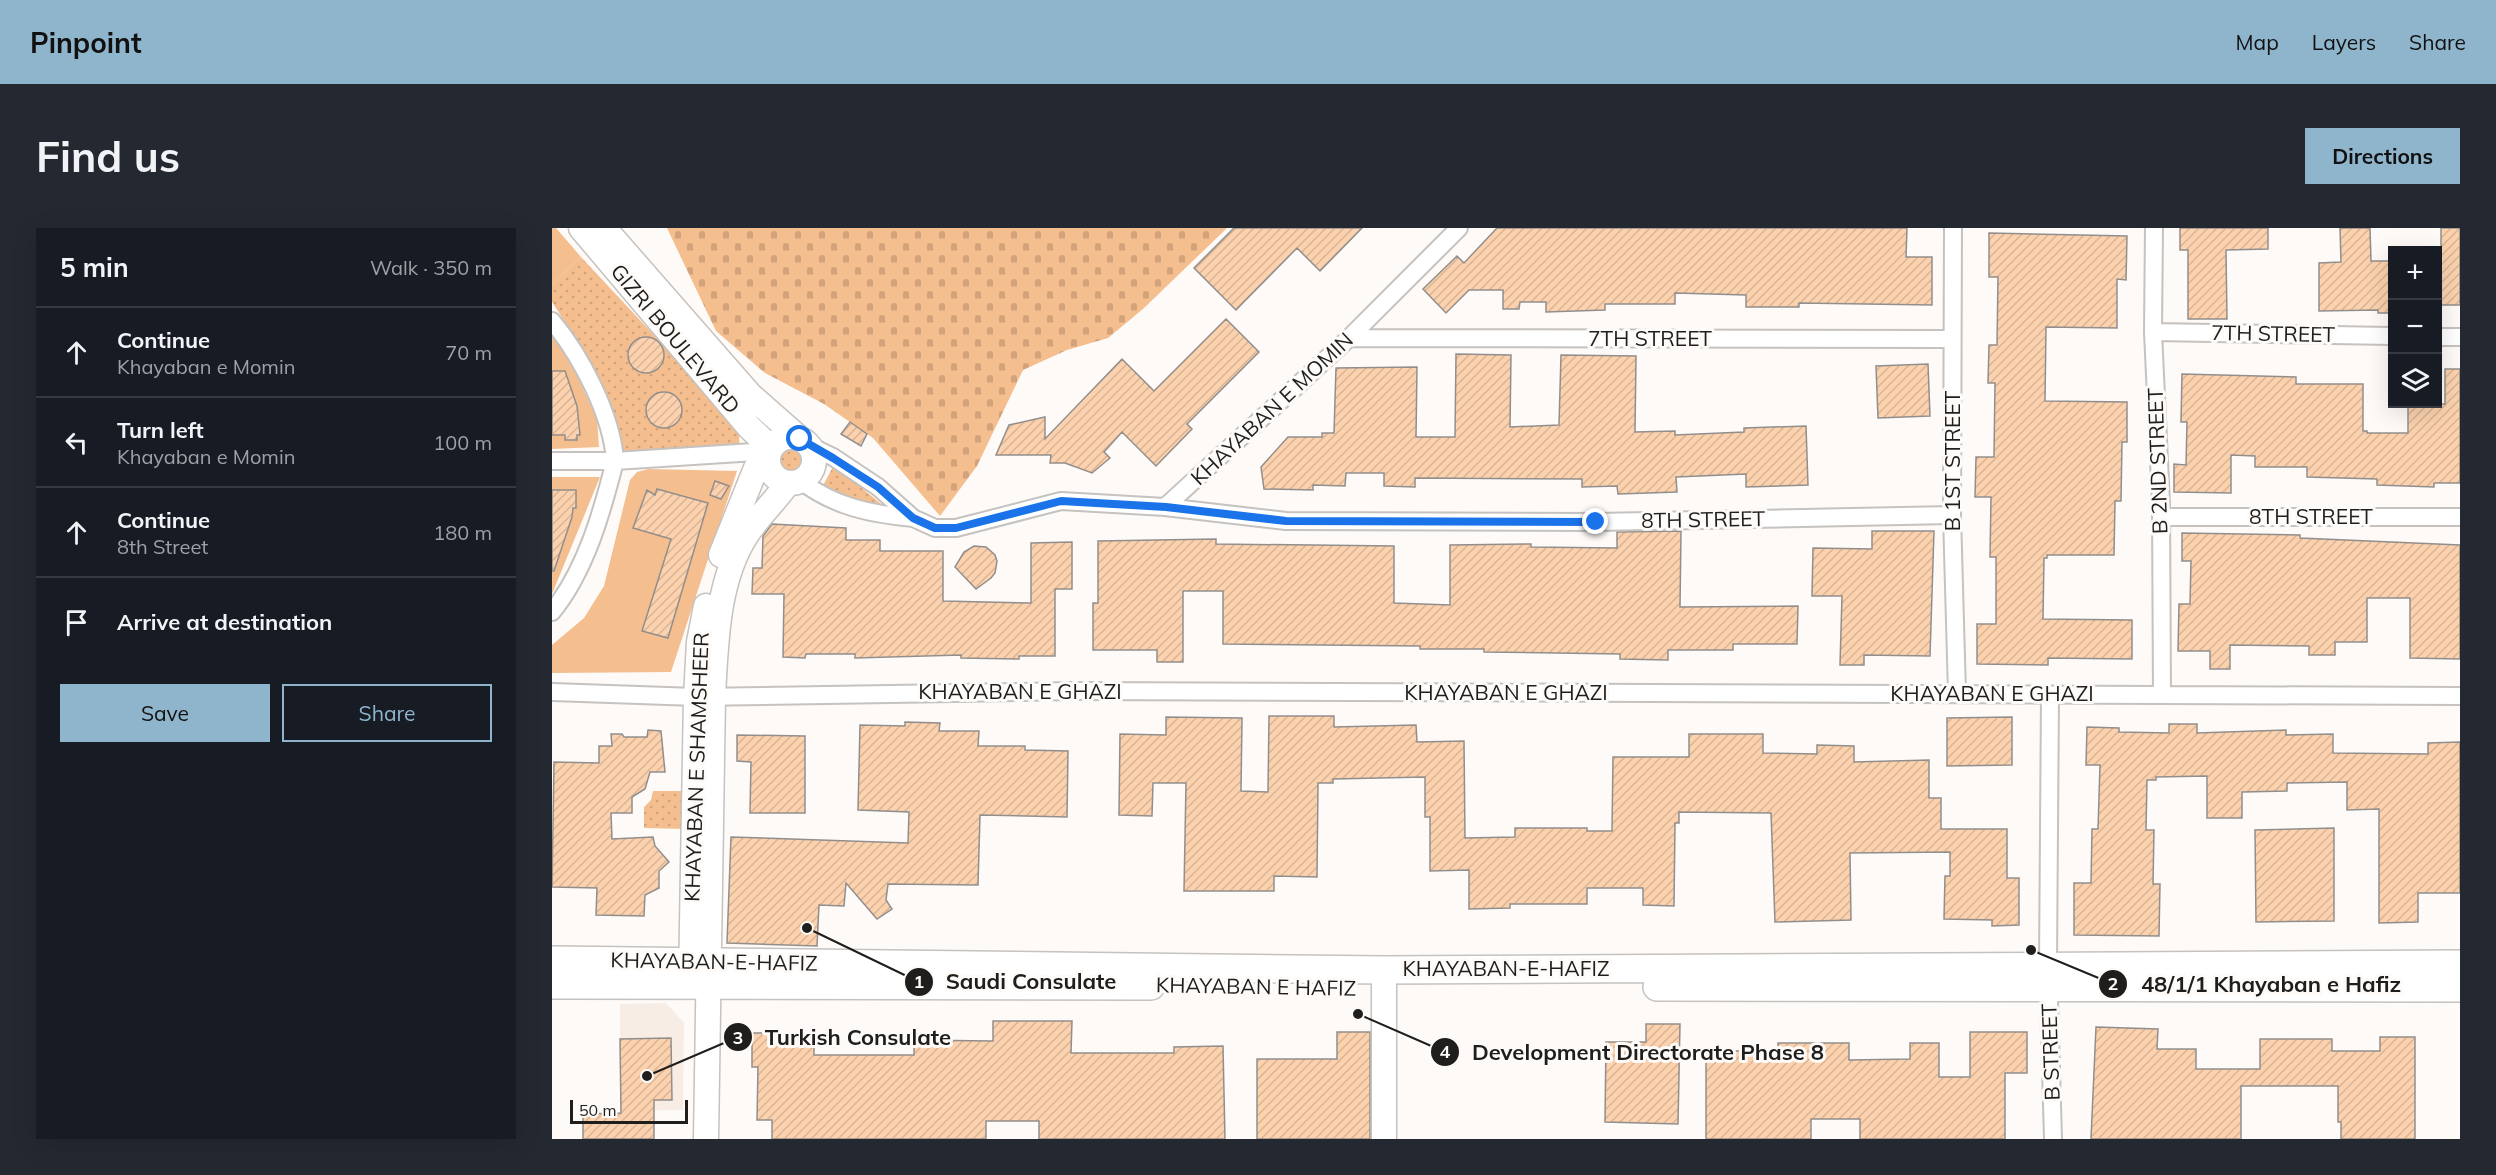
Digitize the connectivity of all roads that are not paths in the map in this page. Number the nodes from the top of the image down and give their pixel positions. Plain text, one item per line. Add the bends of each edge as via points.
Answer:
1 (581, 228) edge
2 (604, 228) edge
3 (1459, 228) edge
4 (1953, 228) edge
5 (2154, 228) edge
6 (552, 321) edge
7 (2153, 332) junction
8 (2388, 336) edge
9 (2442, 337) edge
10 (1349, 338) junction
11 (2460, 338) edge
12 (1952, 339) junction
13 (804, 442) junction
14 (770, 451) junction
15 (552, 461) edge
16 (615, 461) junction
17 (795, 482) junction
18 (1166, 507) junction
19 (1952, 515) junction
20 (2161, 517) junction
21 (2460, 517) edge
22 (913, 518) junction
23 (552, 612) edge
24 (552, 692) edge
25 (1957, 694) junction
26 (2162, 694) junction
27 (2050, 695) junction
28 (705, 696) junction
29 (2460, 696) edge
30 (552, 960) edge
31 (2460, 964) edge
32 (700, 974) junction
33 (2049, 977) junction
34 (1384, 980) junction
35 (552, 985) edge
36 (2460, 988) edge
37 (706, 1139) edge
38 (1384, 1139) edge
39 (2053, 1139) edge

1 - 14 main road, GIZRI BOULEVARD
2 - 13 main road, GIZRI BOULEVARD via 750,394
3 - 10 street, KHAYABAN E MOMIN
4 - 12 street, B 1ST STREET
5 - 7 street, B 2ND STREET
6 - 16 street via 585,373 606,423
7 - 8 street, 7TH STREET
7 - 20 street, B 2ND STREET
9 - 11 street
10 - 12 street, 7TH STREET
10 - 18 street, KHAYABAN E MOMIN
12 - 19 street, B 1ST STREET
13 - 14 main road via 784,438
13 - 17 main road via 812,452 812,467
13 - 22 street via 878,487
14 - 16 street
14 - 17 main road via 768,464 772,473 779,480
14 - 28 main road, KHAYABAN E SHAMSHEER via 756,468 708,591 699,642
15 - 16 street
16 - 23 street via 591,539
17 - 22 street via 876,514
17 - 28 main road, KHAYABAN E SHAMSHEER via 747,534 730,570
18 - 19 street, 8TH STREET via 1286,521 1596,522
18 - 22 street via 1061,501 956,528 935,528
19 - 25 street, B 1ST STREET
20 - 21 street, 8TH STREET
20 - 26 street, B 2ND STREET
24 - 28 street, KHAYABAN E GHAZI
25 - 27 street, KHAYABAN E GHAZI
25 - 28 street, KHAYABAN E GHAZI via 1076,691
26 - 27 street, KHAYABAN E GHAZI
26 - 29 street, KHAYABAN E GHAZI
27 - 33 street, B STREET
28 - 32 main road, KHAYABAN E SHAMSHEER
30 - 32 main road, KHAYABAN-E-HAFIZ
31 - 33 main road, KHAYABAN-E-HAFIZ
32 - 34 main road, KHAYABAN E HAFIZ via 1182,986
32 - 35 main road, KHAYABAN E HAFIZ
32 - 37 main road, KHAYABAN E SHAMSHEER
33 - 34 main road, KHAYABAN-E-HAFIZ via 1640,987
33 - 36 main road, KHAYABAN-E-HAFIZ
33 - 39 street, B STREET
34 - 38 main road

